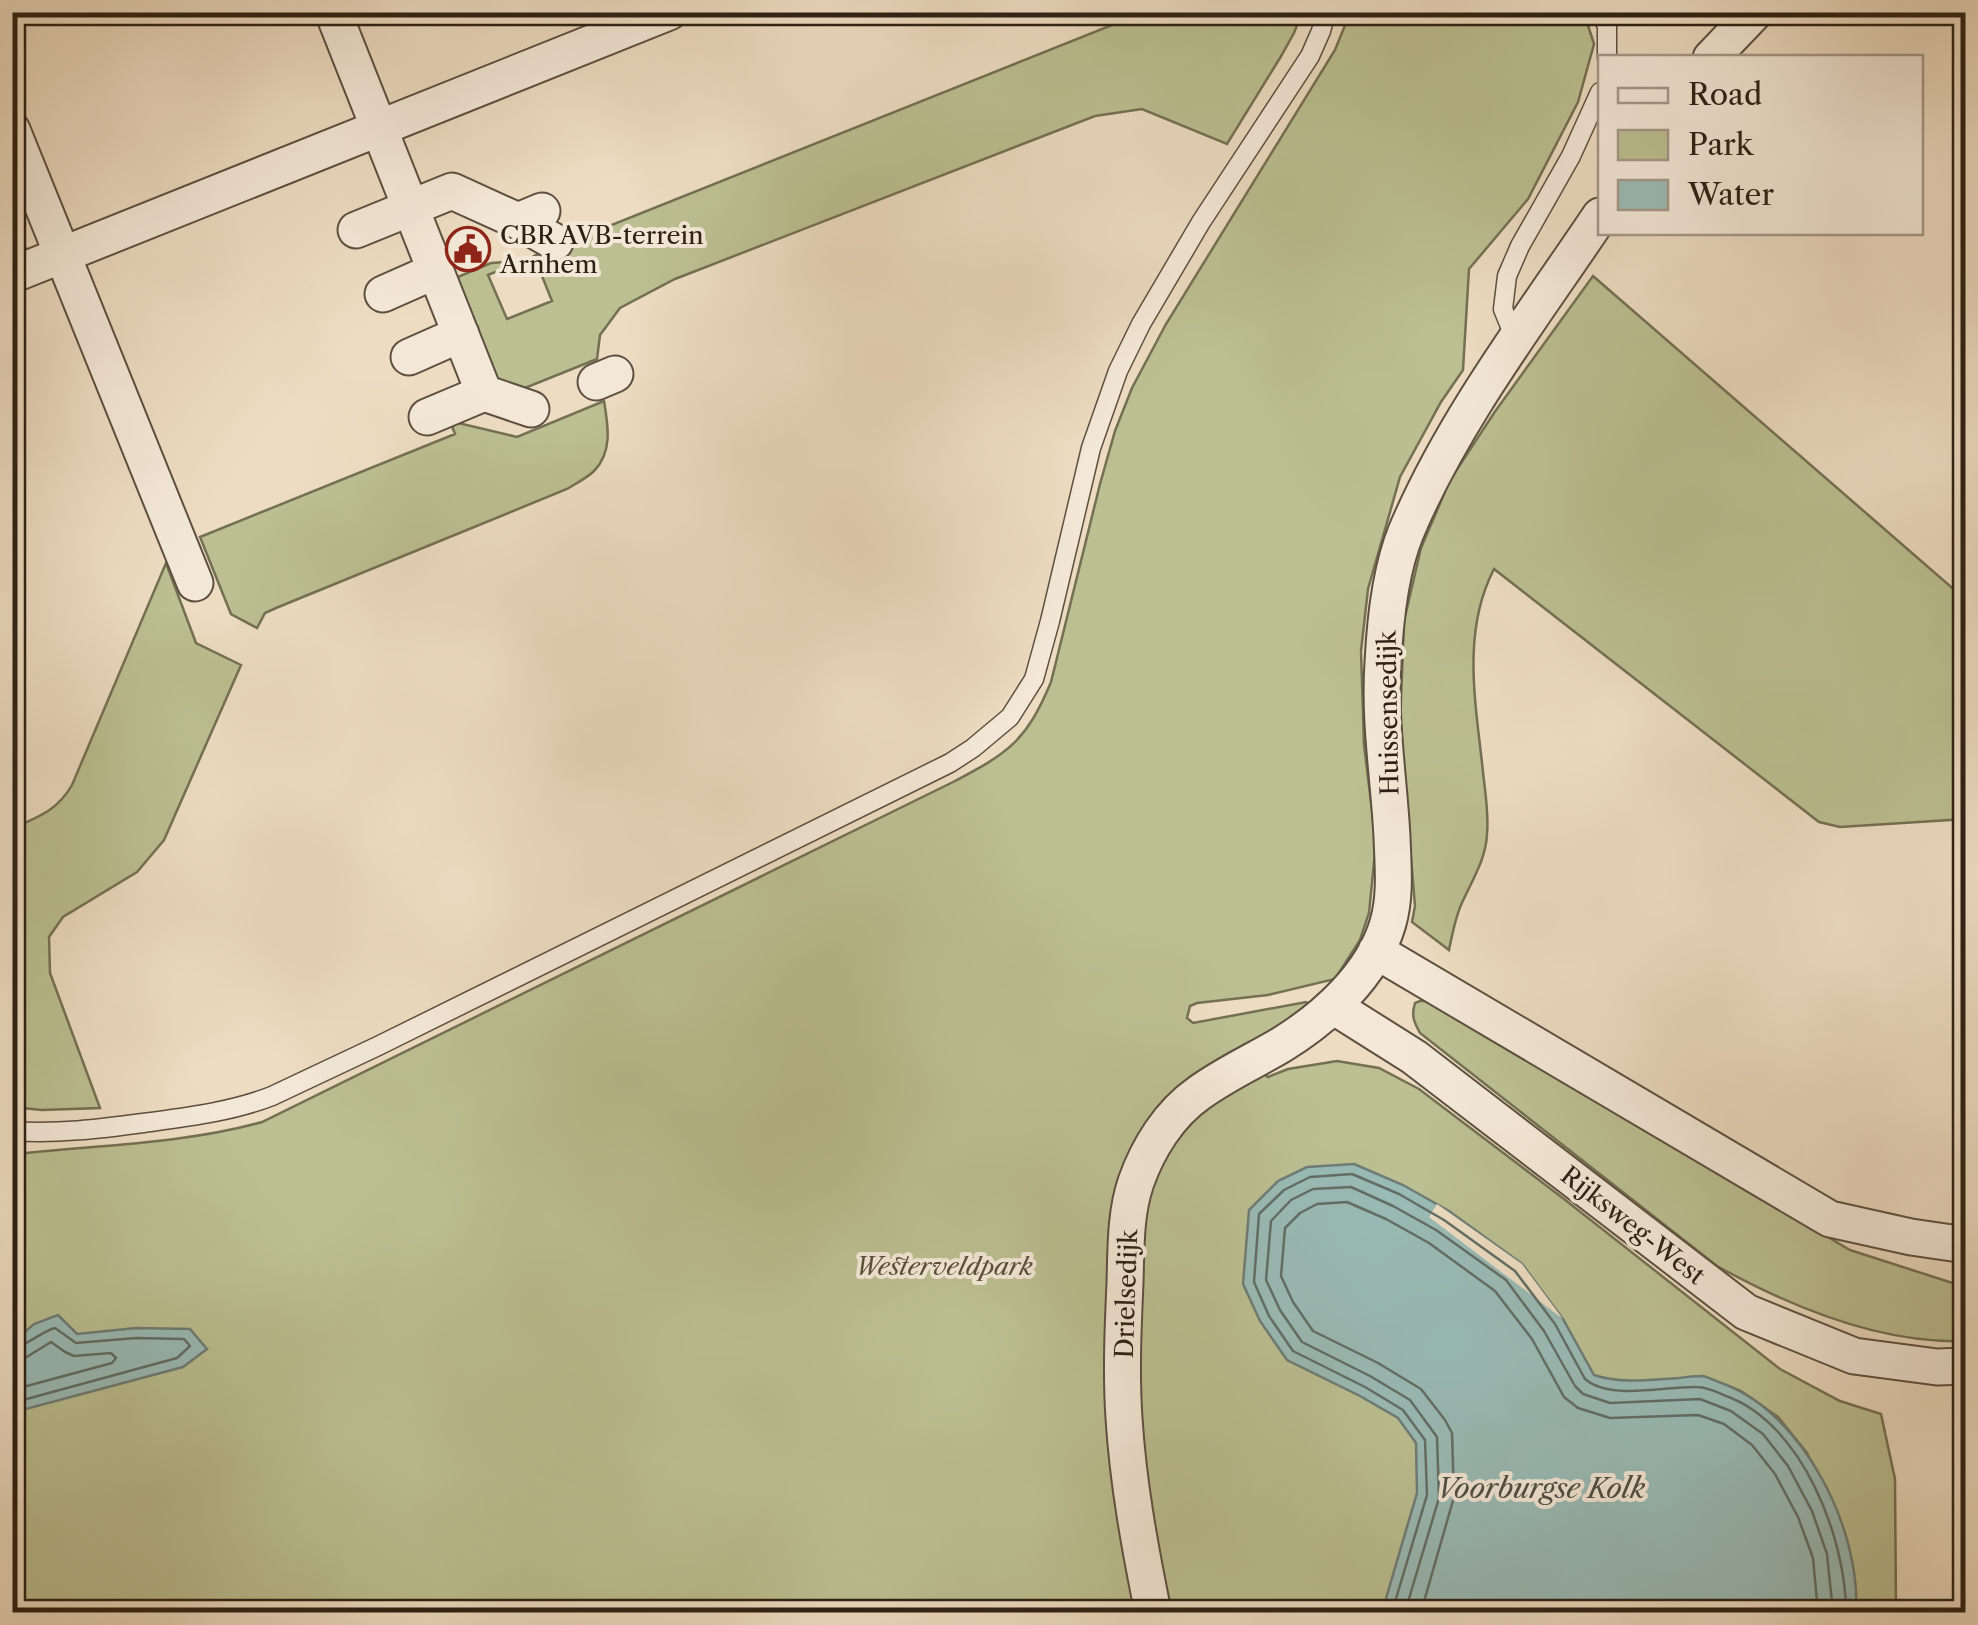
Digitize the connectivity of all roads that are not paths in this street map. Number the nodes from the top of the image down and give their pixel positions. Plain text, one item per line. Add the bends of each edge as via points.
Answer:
1 (333, 12) edge
2 (669, 12) edge
3 (1326, 12) edge
4 (1600, 12) edge
5 (1755, 14) edge
6 (1607, 55) edge
7 (1715, 55) edge
8 (1598, 96) edge
9 (378, 127) junction
10 (12, 130) edge
11 (411, 208) junction
12 (1598, 219) edge
13 (538, 225) dead end
14 (356, 230) dead end
15 (64, 254) junction
16 (17, 261) edge
17 (435, 271) junction
18 (382, 294) dead end
19 (461, 334) junction
20 (1516, 342) junction
21 (409, 357) dead end
22 (484, 393) junction
23 (531, 409) dead end
24 (427, 417) dead end
25 (196, 582) dead end
26 (1376, 951) junction
27 (1333, 1006) junction
28 (1282, 1044) joint
29 (12, 1131) edge
30 (1966, 1245) edge
31 (1966, 1366) edge
32 (1154, 1612) edge

1 - 9 street
2 - 9 street
3 - 29 lane via 1310,56 1201,222 1118,370 1091,448 1034,679 993,733 950,763 272,1096 189,1117 94,1130
4 - 6 lane
5 - 7 street
8 - 20 lane via 1507,276 1502,309
9 - 11 street
9 - 15 street
10 - 15 street
11 - 13 street via 452,191
11 - 14 street
11 - 17 street
12 - 20 street, Huissensedijk
15 - 16 street
15 - 25 street
17 - 18 street
17 - 19 street
19 - 21 street
19 - 22 street
20 - 26 street, Huissensedijk via 1439,463 1405,535 1387,607 1382,667 1394,887
22 - 23 street
22 - 24 street
26 - 27 street, Huissensedijk
26 - 30 street via 1830,1219
27 - 28 street, Huissensedijk
27 - 31 street, Rijksweg-West via 1414,1057 1746,1312 1854,1356
28 - 32 street, Drielsedijk via 1227,1074 1174,1115 1135,1185 1127,1222 1124,1416

